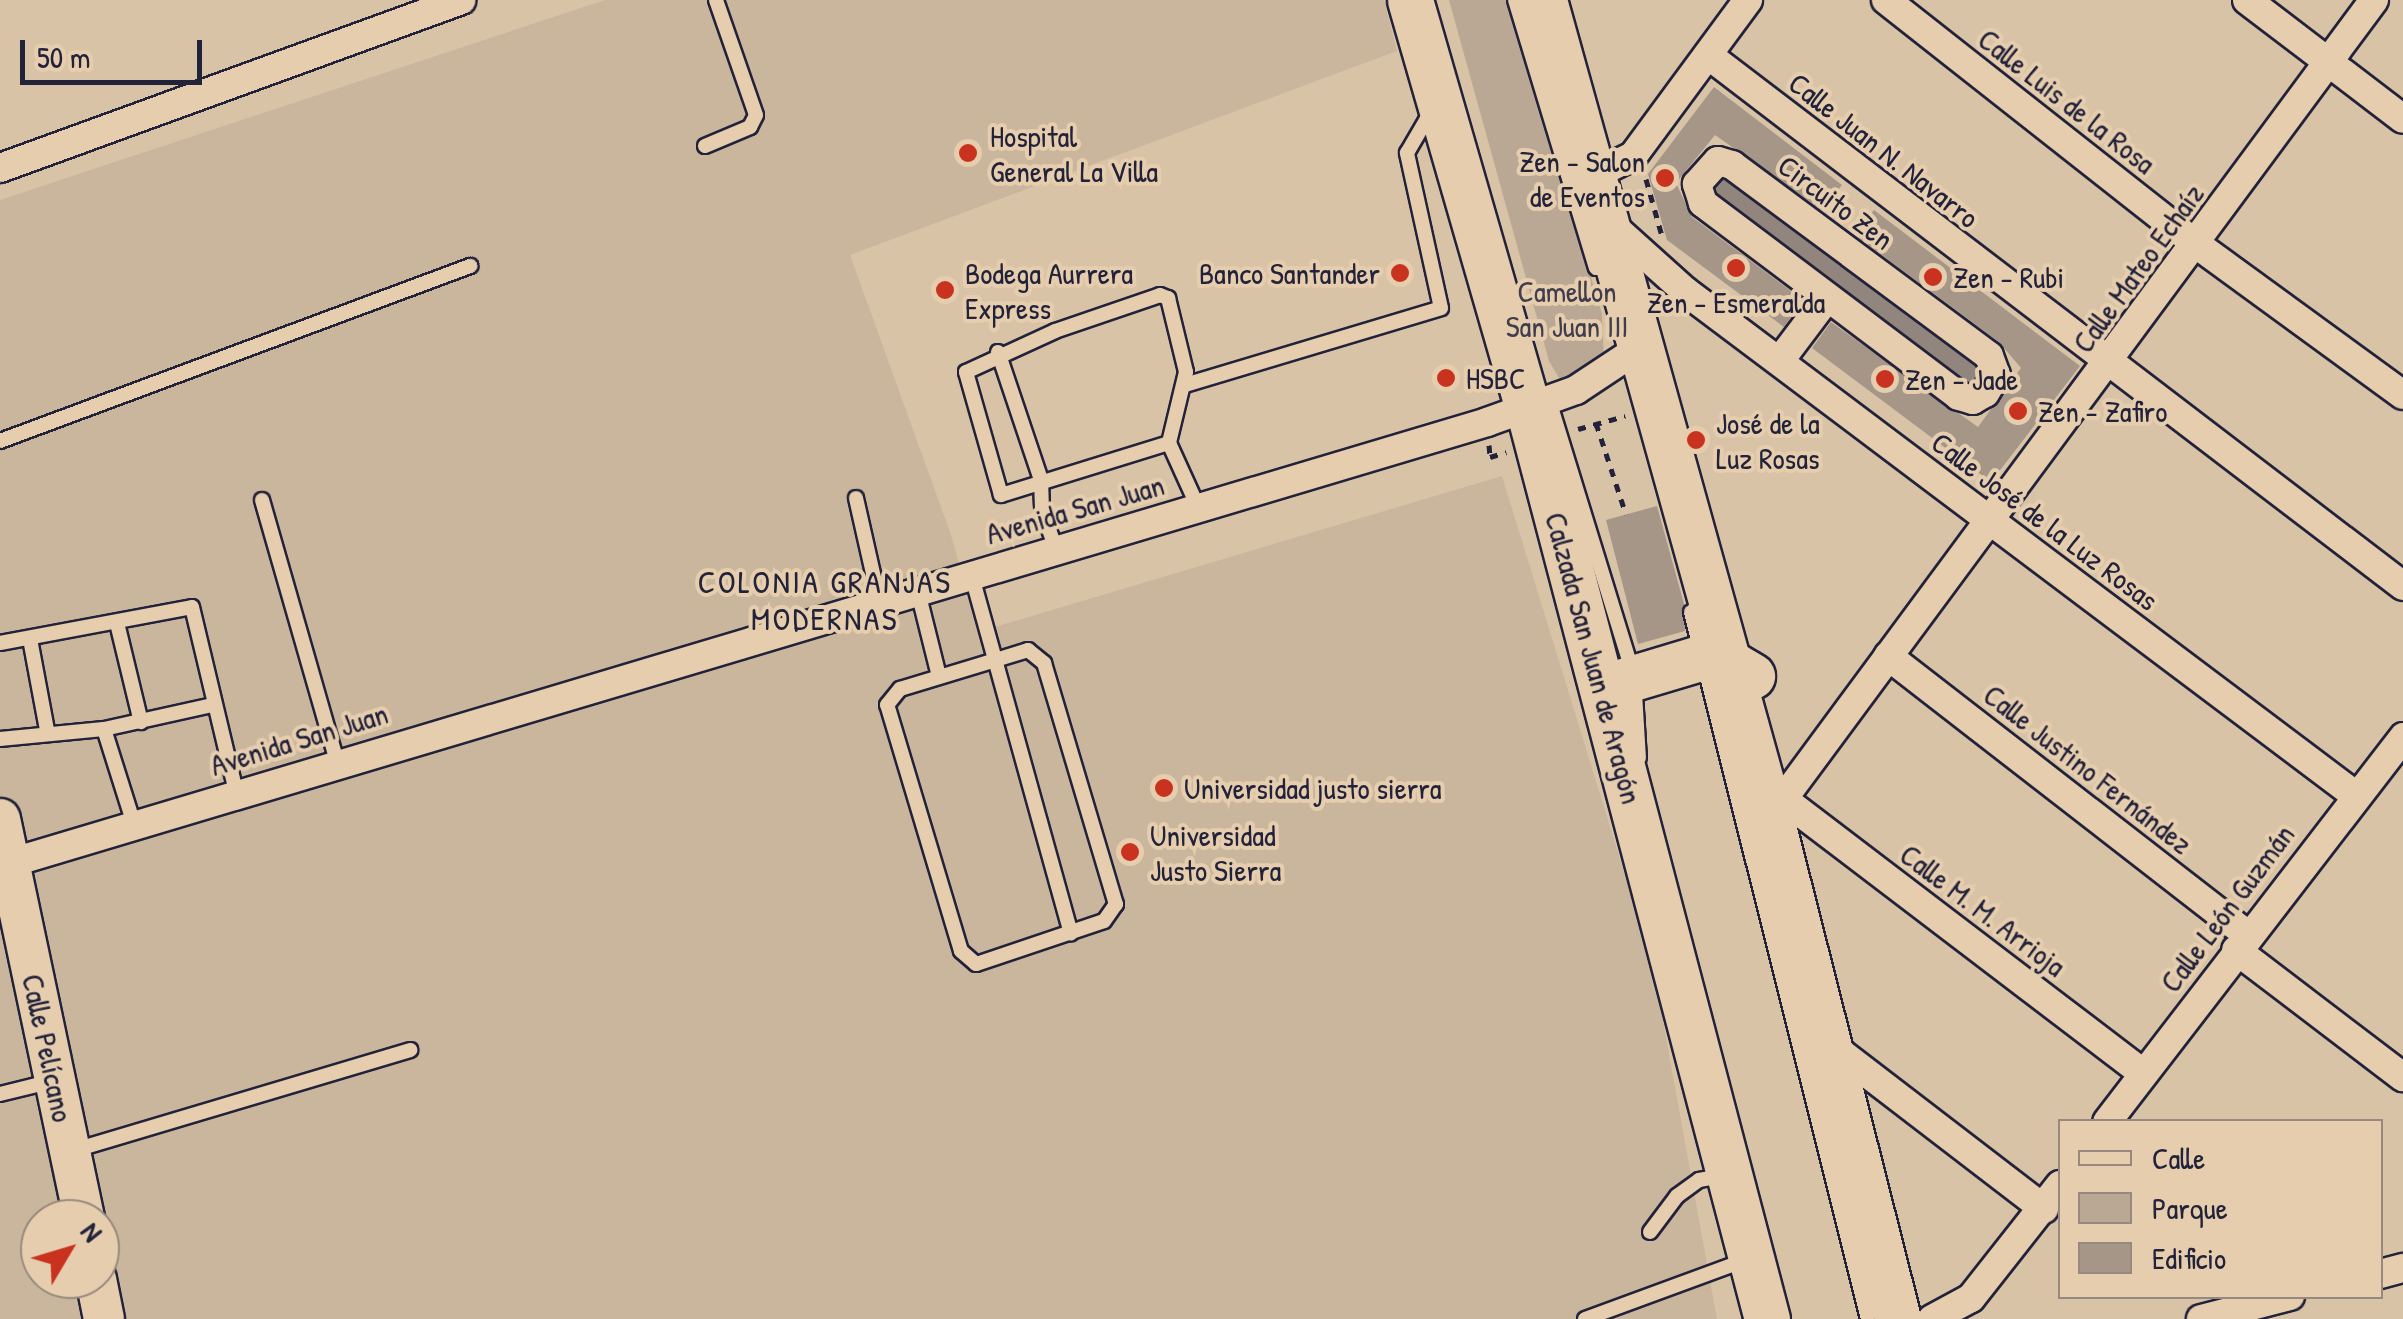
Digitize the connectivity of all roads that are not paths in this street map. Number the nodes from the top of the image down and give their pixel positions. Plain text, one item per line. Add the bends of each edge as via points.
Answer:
1 (716, 0) edge
2 (1410, 0) edge
3 (1427, 0) edge
4 (1515, 0) edge
5 (1544, 0) edge
6 (1748, 0) edge
7 (1886, 0) edge
8 (2247, 0) edge
9 (2374, 0) edge
10 (455, 1) edge
11 (1708, 54) junction
12 (2329, 62) junction
13 (1438, 104) junction
14 (2403, 119) edge
15 (705, 146) dead end
16 (0, 168) edge
17 (1594, 175) junction
18 (1606, 220) junction
19 (2196, 244) junction
20 (470, 266) dead end
21 (1601, 285) dead end
22 (1827, 298) junction
23 (1525, 331) dead end
24 (998, 352) junction
25 (1628, 357) junction
26 (1781, 359) junction
27 (2106, 365) junction
28 (1185, 385) junction
29 (1635, 395) dead end
30 (2403, 395) edge
31 (1540, 398) junction
32 (0, 441) edge
33 (1169, 443) junction
34 (1650, 450) dead end
35 (1041, 480) junction
36 (856, 498) dead end
37 (262, 500) dead end
38 (1198, 506) junction
39 (1993, 523) junction
40 (1056, 549) junction
41 (972, 573) junction
42 (2403, 586) edge
43 (917, 588) junction
44 (879, 600) junction
45 (1688, 601) dead end
46 (117, 623) junction
47 (30, 639) junction
48 (0, 643) edge
49 (1888, 656) junction
50 (1716, 659) junction
51 (993, 660) junction
52 (939, 676) junction
53 (1618, 682) junction
54 (212, 704) junction
55 (141, 722) junction
56 (104, 729) junction
57 (47, 730) junction
58 (2403, 737) edge
59 (0, 739) edge
60 (337, 762) junction
61 (236, 792) junction
62 (2354, 795) junction
63 (1775, 799) junction
64 (0, 818) edge
65 (134, 824) junction
66 (5, 864) edge
67 (1071, 933) junction
68 (2242, 943) junction
69 (1832, 1047) junction
70 (410, 1050) dead end
71 (2143, 1072) junction
72 (2403, 1077) edge
73 (54, 1081) junction
74 (0, 1094) edge
75 (2109, 1119) edge
76 (1715, 1127) junction
77 (70, 1152) junction
78 (1728, 1176) junction
79 (2058, 1189) edge
80 (80, 1199) edge
81 (2044, 1208) junction
82 (1650, 1232) dead end
83 (1755, 1237) junction
84 (2278, 1299) edge
85 (1585, 1319) edge
86 (1767, 1319) edge
87 (1800, 1319) edge
88 (1868, 1319) edge
89 (1898, 1319) edge
90 (1932, 1319) edge
91 (2201, 1319) edge

1 - 15 lane via 756,115 744,131
2 - 13 main road, Calzada San Juan de Aragón
3 - 23 lane via 1488,227
4 - 21 lane
5 - 17 main road
6 - 11 street
7 - 19 street, Calle Luis de la Rosa
8 - 12 street
9 - 12 street, Calle Mateo Echaíz
10 - 16 street
11 - 17 street via 1633,156
11 - 27 street, Calle Juan N. Navarro
12 - 14 street
12 - 19 street, Calle Mateo Echaíz
13 - 28 lane via 1411,136 1407,153 1441,308
13 - 31 main road, Calzada San Juan de Aragón
17 - 18 main road
18 - 25 main road
18 - 26 street, Calle José de la Luz Rosas via 1685,291
19 - 27 street, Calle Mateo Echaíz
19 - 30 street, Calle Luis de la Rosa
20 - 32 lane
22 - 22 street, Circuito Zen via 1703,202 1696,191 1706,168 1718,161 1732,165 1989,356 1996,375 1980,398 1966,400
22 - 26 street
24 - 28 lane via 1160,295 1174,305
24 - 35 lane
24 - 35 lane via 965,376 1001,494
25 - 31 street, Avenida San Juan
25 - 50 main road
26 - 39 street, Calle José de la Luz Rosas
27 - 39 street, Calle Mateo Echaíz
27 - 42 street, Calle Juan N. Navarro
28 - 33 lane
29 - 34 lane
31 - 38 street, Avenida San Juan
31 - 53 main road, Calzada San Juan de Aragón
33 - 35 lane
33 - 38 lane
35 - 40 lane via 1042,510
36 - 44 lane
37 - 60 lane
38 - 40 street, Avenida San Juan
39 - 49 street, Calle Mateo Echaíz
39 - 62 street, Calle José de la Luz Rosas
40 - 41 street, Avenida San Juan
41 - 43 street, Avenida San Juan
41 - 51 lane
43 - 44 street, Avenida San Juan
43 - 52 lane
44 - 60 street, Avenida San Juan
45 - 50 lane
46 - 47 lane
46 - 54 lane via 192,607
46 - 55 lane
47 - 48 lane
47 - 57 lane
49 - 63 street, Calle Mateo Echaíz
49 - 68 street, Calle Justino Fernández
50 - 53 main road
50 - 63 main road via 1767,686 1789,768
50 - 88 lane
51 - 52 lane
51 - 67 lane
51 - 67 lane via 1028,650 1044,663 1114,896 1110,916
52 - 67 lane via 894,692 887,704 964,958 984,963
53 - 76 main road, Calzada San Juan de Aragón
53 - 83 lane
54 - 55 lane
54 - 61 lane
55 - 56 lane
56 - 57 lane
56 - 65 lane
57 - 59 lane
58 - 62 street, Calle León Guzmán
60 - 61 street, Avenida San Juan
61 - 65 street, Avenida San Juan
62 - 68 street, Calle León Guzmán
63 - 69 main road
63 - 71 street, Calle M. M. Arrioja
64 - 66 street, Calle Pelícano
65 - 66 street, Avenida San Juan
66 - 73 street, Calle Pelícano
68 - 71 street, Calle León Guzmán
68 - 72 street, Calle Justino Fernández
69 - 81 street
69 - 89 main road
70 - 77 lane
71 - 75 street, Calle León Guzmán
73 - 74 lane
73 - 77 street, Calle Pelícano
76 - 78 main road, Calzada San Juan de Aragón
76 - 87 main road via 1780,1291
77 - 80 street, Calle Pelícano
78 - 82 lane via 1699,1180
78 - 83 main road, Calzada San Juan de Aragón
79 - 81 street
81 - 90 street via 1971,1298
83 - 85 lane
83 - 86 main road, Calzada San Juan de Aragón
84 - 91 street

